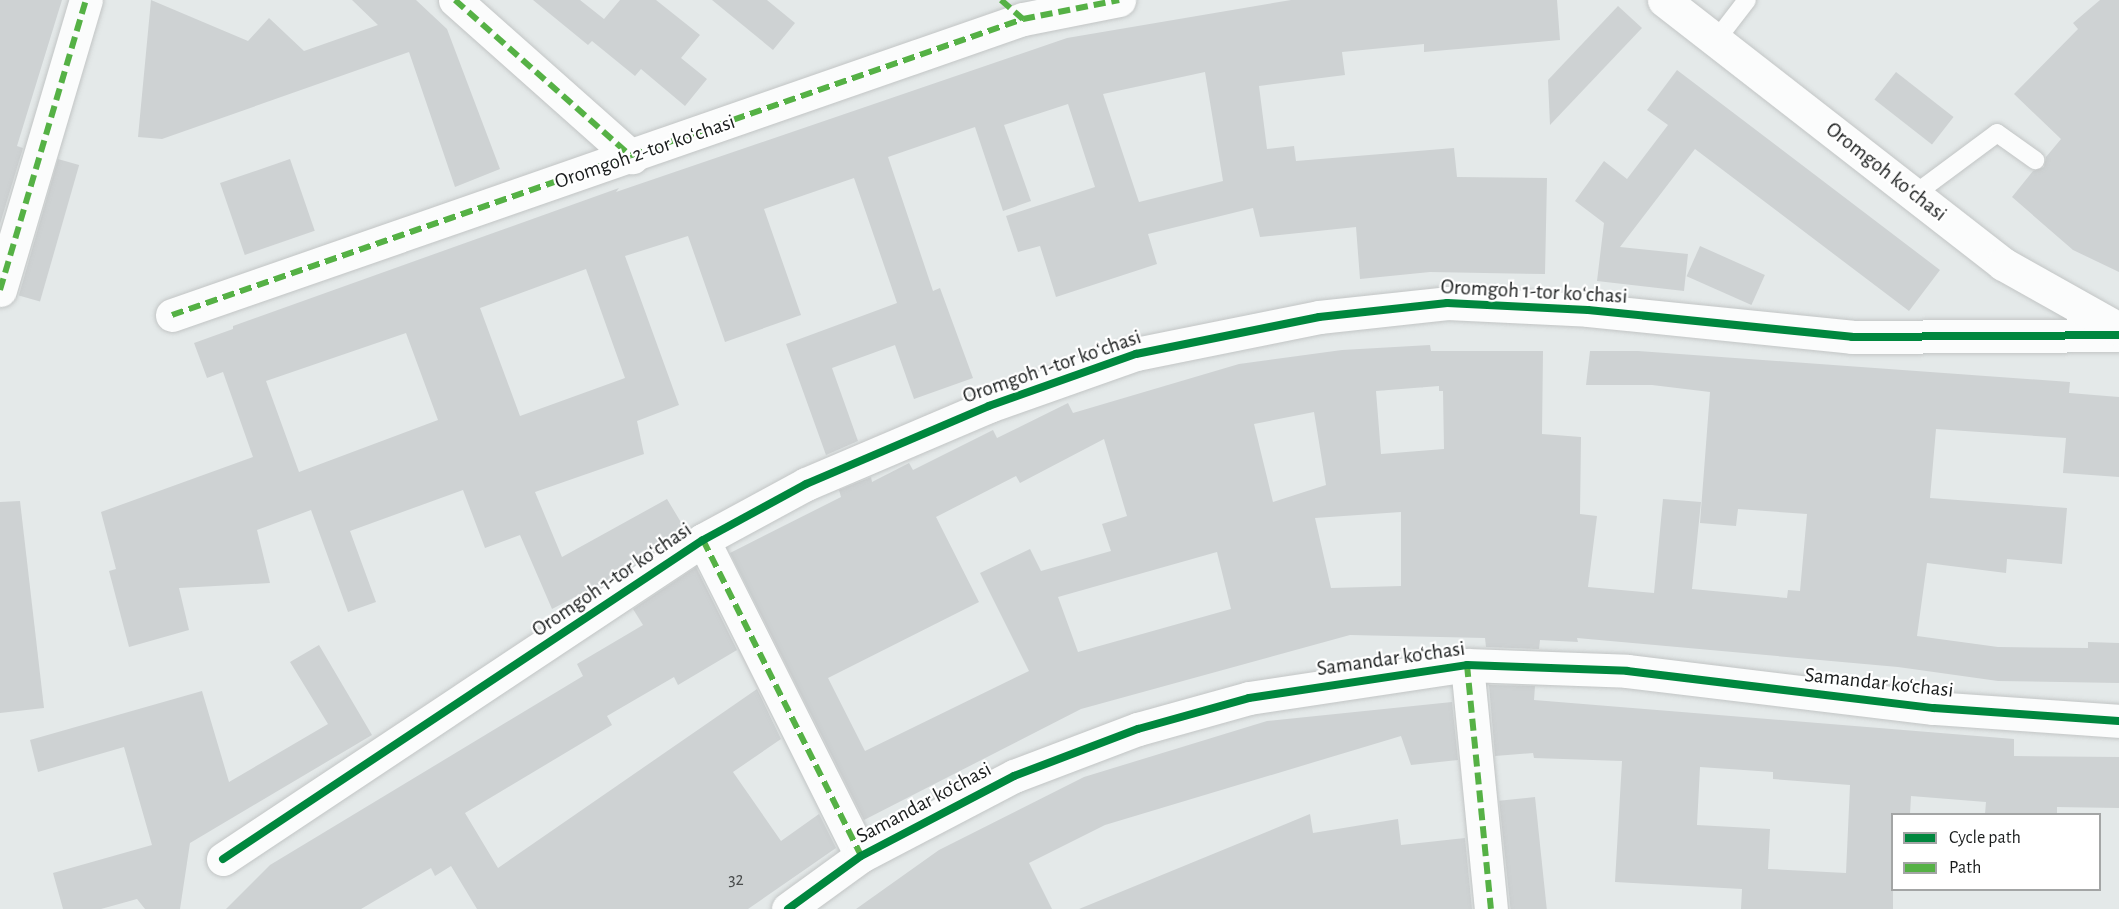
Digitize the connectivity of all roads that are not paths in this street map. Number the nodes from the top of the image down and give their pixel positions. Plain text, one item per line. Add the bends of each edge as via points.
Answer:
1 (86, 0) edge
2 (455, 0) edge
3 (1119, 0) edge
4 (1664, 0) edge
5 (1746, 0) edge
6 (1012, 10) edge
7 (1717, 39) junction
8 (632, 157) junction
9 (2035, 160) dead end
10 (1915, 194) junction
11 (0, 290) edge
12 (172, 315) dead end
13 (2119, 329) edge
14 (2119, 334) edge
15 (703, 540) junction
16 (1467, 665) junction
17 (2119, 721) edge
18 (861, 856) junction
19 (223, 859) dead end
20 (788, 909) edge
21 (1491, 909) edge

1 - 11 street
2 - 8 street
3 - 6 street, Oromgoh 2-tor koʻchasi
4 - 7 street, Oromgoh koʻchasi
5 - 7 lane
6 - 8 street, Oromgoh 2-tor koʻchasi
7 - 10 street, Oromgoh koʻchasi
8 - 12 street, Oromgoh 2-tor koʻchasi
9 - 10 lane via 1997,133
10 - 13 street, Oromgoh koʻchasi via 2003,264
14 - 15 street, Oromgoh 1-tor koʻchasi via 1852,337 1588,310 1447,303 1319,317 1136,354 989,405 806,484
15 - 18 street
15 - 19 street, Oromgoh 1-tor koʻchasi
16 - 17 street, Samandar ko‘chasi via 1627,671 1934,708
16 - 18 street, Samandar ko‘chasi via 1249,698 1138,729 1014,776
16 - 21 street
18 - 20 street, Samandar ko‘chasi

